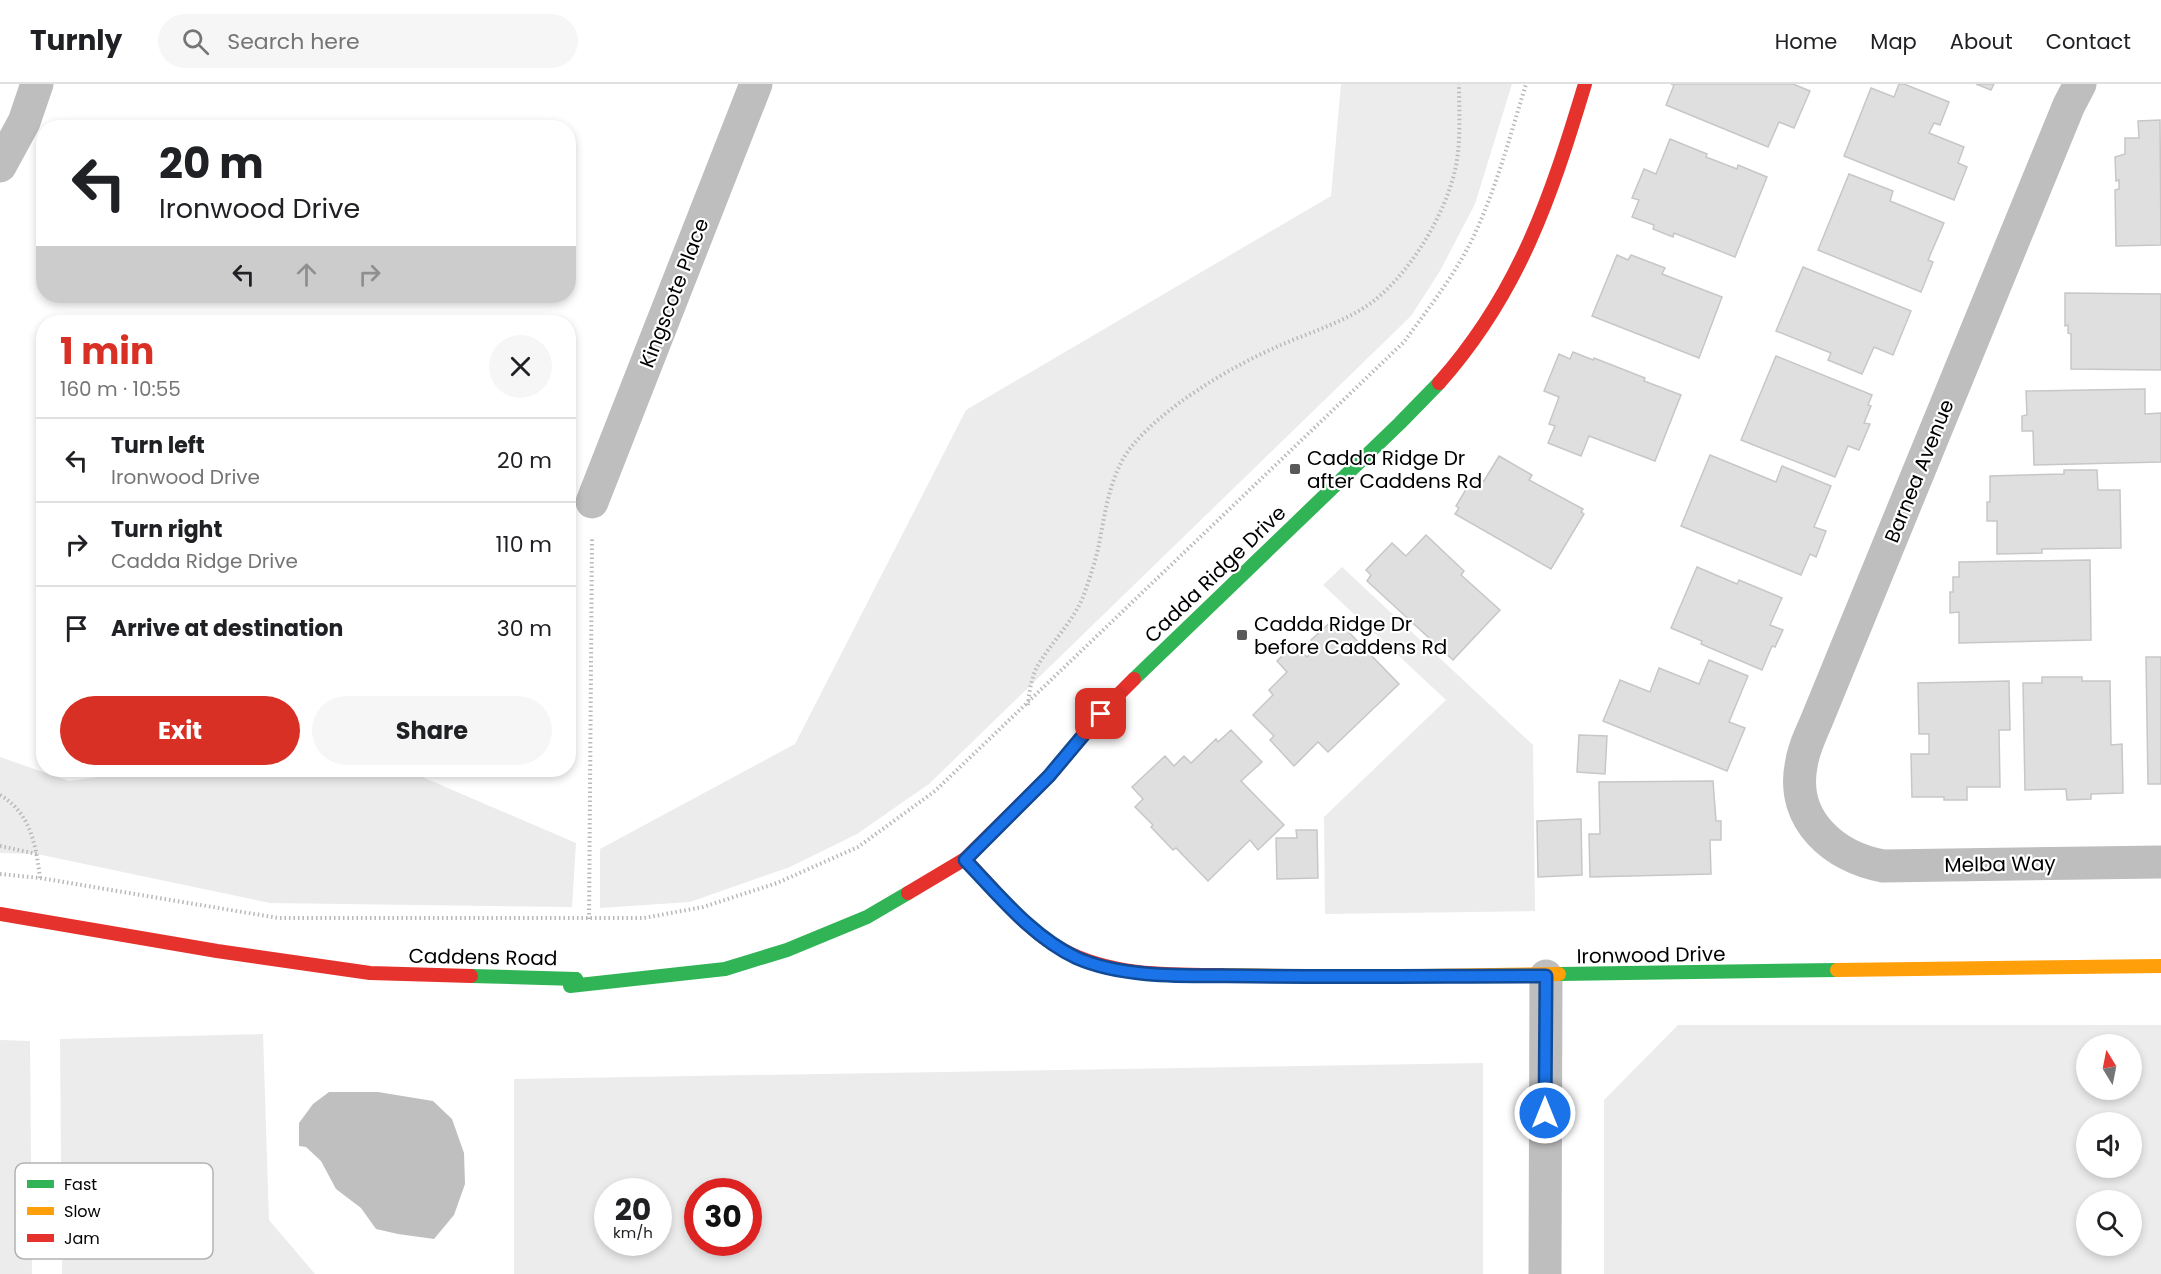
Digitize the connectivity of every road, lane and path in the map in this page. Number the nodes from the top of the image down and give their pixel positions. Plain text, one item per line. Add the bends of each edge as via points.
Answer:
1 (37, 84) edge
2 (756, 84) edge
3 (1459, 84) edge
4 (1526, 84) edge
5 (1585, 84) edge
6 (2080, 84) edge
7 (0, 166) edge
8 (592, 502) joint
9 (1028, 705) junction
10 (0, 795) edge
11 (0, 846) edge
12 (1842, 852) joint
13 (37, 855) junction
14 (965, 860) junction
15 (2161, 862) edge
16 (0, 874) edge
17 (40, 878) junction
18 (0, 914) edge
19 (589, 919) junction
20 (2161, 966) edge
21 (1546, 976) junction
22 (1545, 1274) edge

1 - 7 street via 24,122
2 - 8 street, Kingscote Place
3 - 9 path via 1459,143 1450,188 1407,269 1374,301 1329,326 1230,370 1187,398 1131,447 1110,493 1082,600 1036,670
4 - 9 path via 1477,230 1449,279 1404,342
5 - 14 street, Cadda Ridge Drive via 1529,246 1497,308 1456,364 1114,699 1049,776
6 - 12 street, Barnea Avenue via 2068,105 1804,752 1800,779 1804,802 1817,830
8 - 19 path
9 - 19 path via 935,791 858,847 777,883 703,907 644,918
10 - 13 path via 26,820
11 - 13 path
12 - 15 street, Melba Way via 1883,866
13 - 17 path
14 - 18 street, Caddens Road via 867,917 787,950 701,973 570,986 576,979 408,975 342,969
14 - 21 street, Ironwood Drive via 1031,927 1062,950 1099,966 1185,975
16 - 17 path
17 - 19 path via 278,918
20 - 21 street, Ironwood Drive
21 - 22 street

